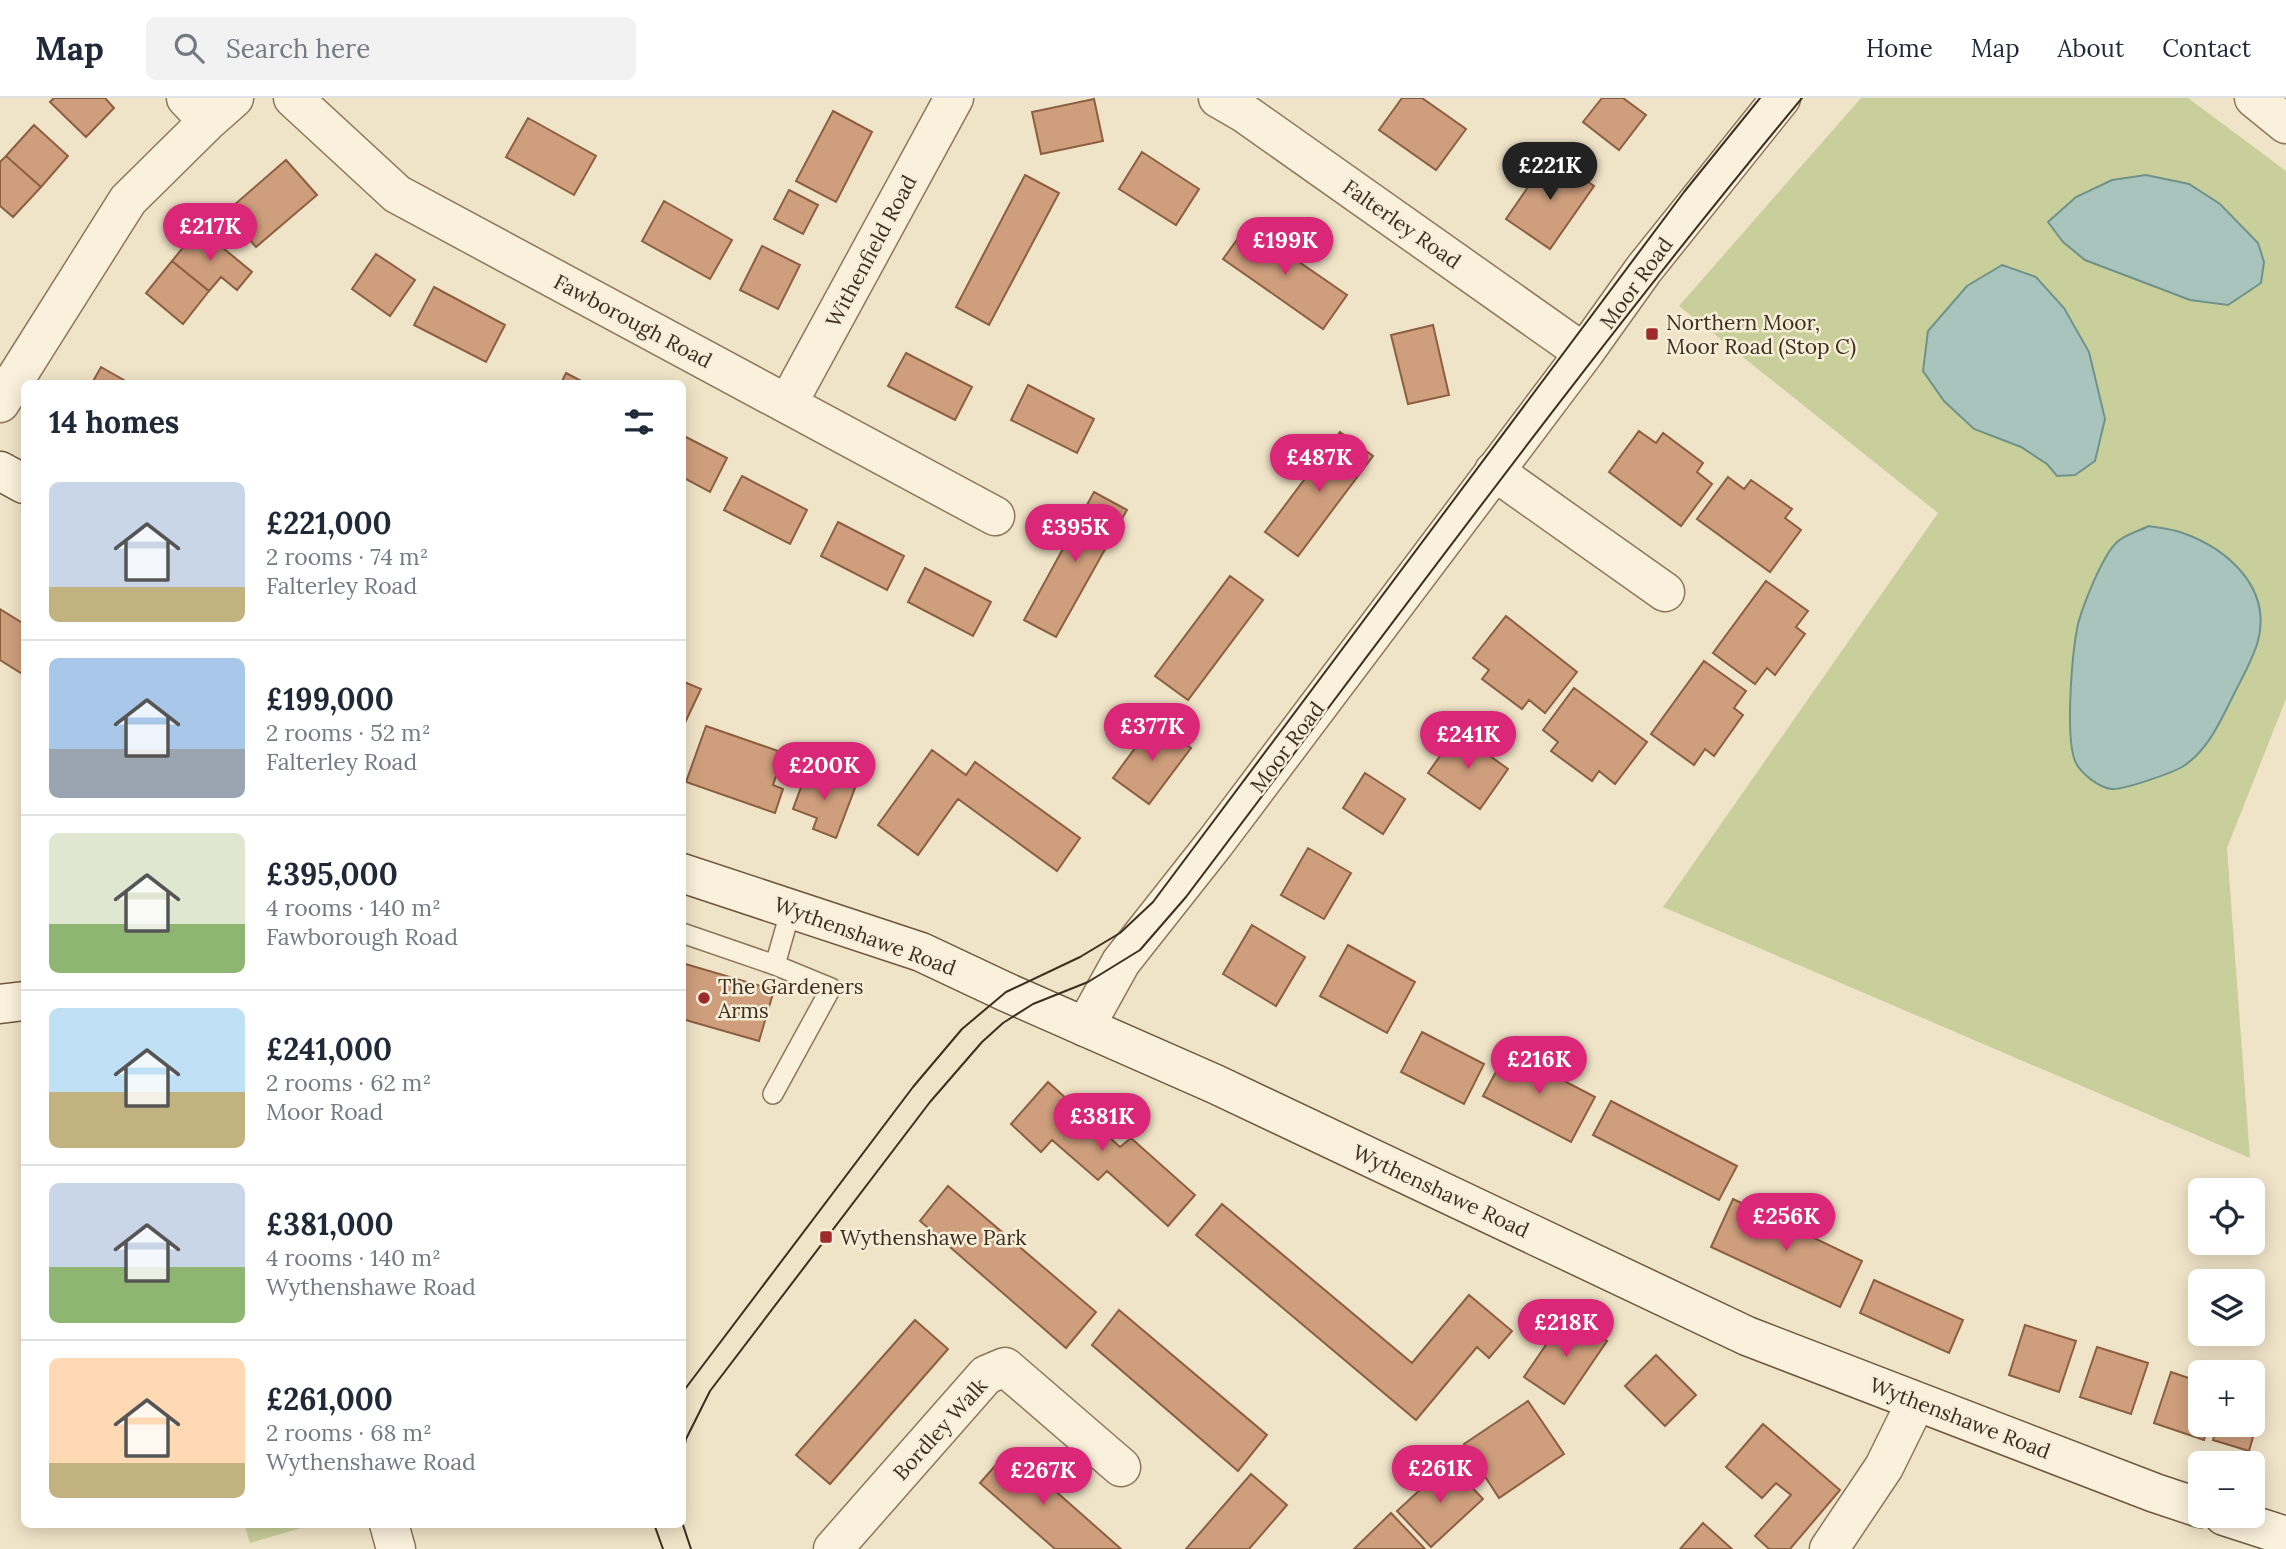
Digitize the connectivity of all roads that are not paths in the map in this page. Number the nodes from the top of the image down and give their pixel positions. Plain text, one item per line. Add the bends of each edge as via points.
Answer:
1 (292, 98) edge
2 (954, 98) edge
3 (1219, 98) edge
4 (1781, 98) edge
5 (2254, 98) edge
6 (209, 106) edge
7 (2286, 124) edge
8 (1584, 353) junction
9 (0, 403) edge
10 (788, 403) junction
11 (0, 471) edge
12 (1494, 471) junction
13 (21, 482) edge
14 (995, 516) dead end
15 (1665, 592) dead end
16 (686, 874) edge
17 (791, 909) junction
18 (686, 934) edge
19 (775, 965) junction
20 (21, 1001) edge
21 (0, 1004) edge
22 (1085, 1027) junction
23 (773, 1094) dead end
24 (1916, 1402) junction
25 (1122, 1467) dead end
26 (2188, 1504) edge
27 (390, 1528) edge
28 (2261, 1528) edge
29 (2286, 1536) edge
30 (396, 1549) edge
31 (833, 1549) edge
32 (1829, 1549) edge

1 - 10 street, Fawborough Road via 397,194
2 - 10 street, Withenfield Road
3 - 8 street, Falterley Road
4 - 8 street, Moor Road
5 - 7 street
6 - 9 street via 128,200
8 - 12 street, Moor Road
10 - 14 street, Fawborough Road
11 - 13 street
12 - 15 street
12 - 22 street, Moor Road via 1121,962
16 - 17 street, Wythenshawe Road
17 - 19 lane
17 - 22 street, Wythenshawe Road via 922,952
18 - 19 lane
19 - 23 lane via 831,988
20 - 21 street
22 - 24 street, Wythenshawe Road via 1747,1336
24 - 26 street, Wythenshawe Road
24 - 32 street via 1884,1466
25 - 31 street, Bordley Walk via 1004,1367 986,1375
27 - 30 street
28 - 29 street

